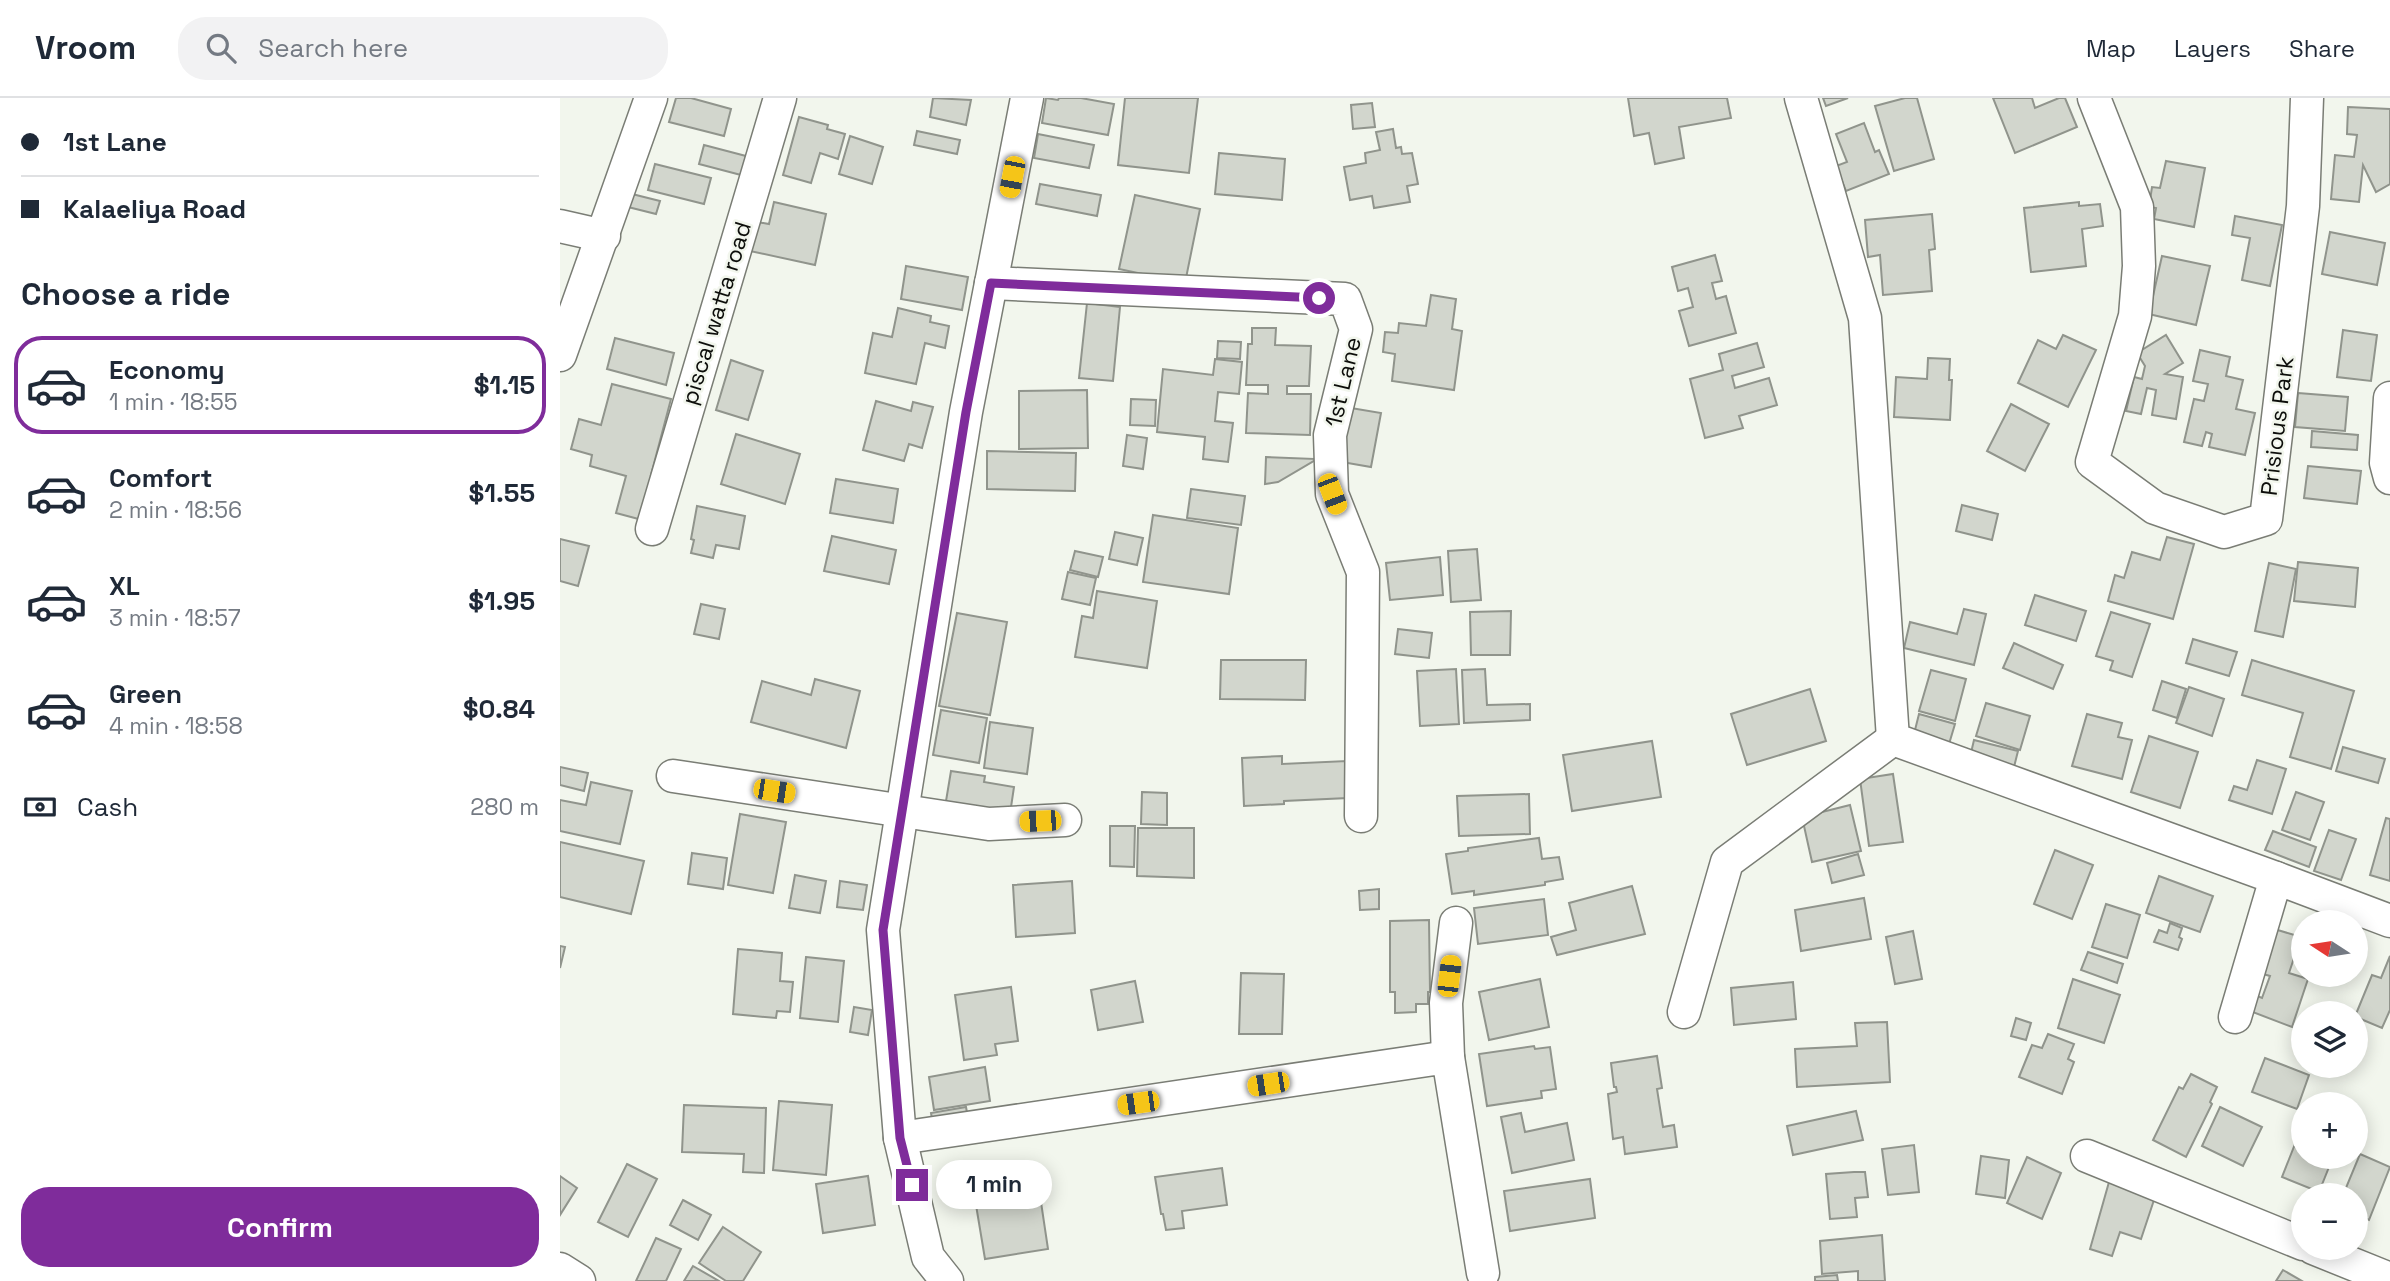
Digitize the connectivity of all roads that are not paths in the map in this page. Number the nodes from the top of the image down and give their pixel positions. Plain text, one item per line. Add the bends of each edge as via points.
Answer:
1 (651, 98) edge
2 (780, 98) edge
3 (1027, 98) edge
4 (1801, 98) edge
5 (2094, 98) edge
6 (2307, 98) edge
7 (560, 226) edge
8 (604, 236) junction
9 (991, 283) junction
10 (560, 355) edge
11 (2390, 398) edge
12 (2390, 478) edge
13 (652, 529) dead end
14 (1893, 739) junction
15 (673, 776) dead end
16 (901, 810) junction
17 (1361, 816) dead end
18 (1065, 820) dead end
19 (2276, 878) junction
20 (2390, 921) edge
21 (1456, 923) dead end
22 (1684, 1012) dead end
23 (2235, 1017) dead end
24 (1448, 1057) junction
25 (900, 1138) junction
26 (2087, 1156) dead end
27 (2291, 1239) edge
28 (2343, 1260) edge
29 (560, 1269) edge
30 (929, 1273) edge
31 (1483, 1273) dead end
32 (2390, 1279) edge
33 (579, 1281) edge

1 - 8 street
2 - 13 street, piscal watta road
3 - 9 street
4 - 14 street via 1865,318
5 - 6 street, Prisious Park via 2137,207 2139,266 2135,316 2092,462 2155,508 2224,532 2266,519 2303,206
7 - 8 street
8 - 10 street
9 - 16 street
9 - 17 street, 1st Lane via 1345,299 1356,329 1330,435 1332,494 1363,572
11 - 12 street via 2386,463
14 - 19 street
14 - 22 street via 1727,862
15 - 16 street
16 - 18 street via 989,824
16 - 25 street via 883,930
19 - 20 street
19 - 23 street
21 - 24 street via 1446,1003
24 - 25 street
24 - 31 street
25 - 30 street
26 - 27 street
28 - 32 street
29 - 33 street

